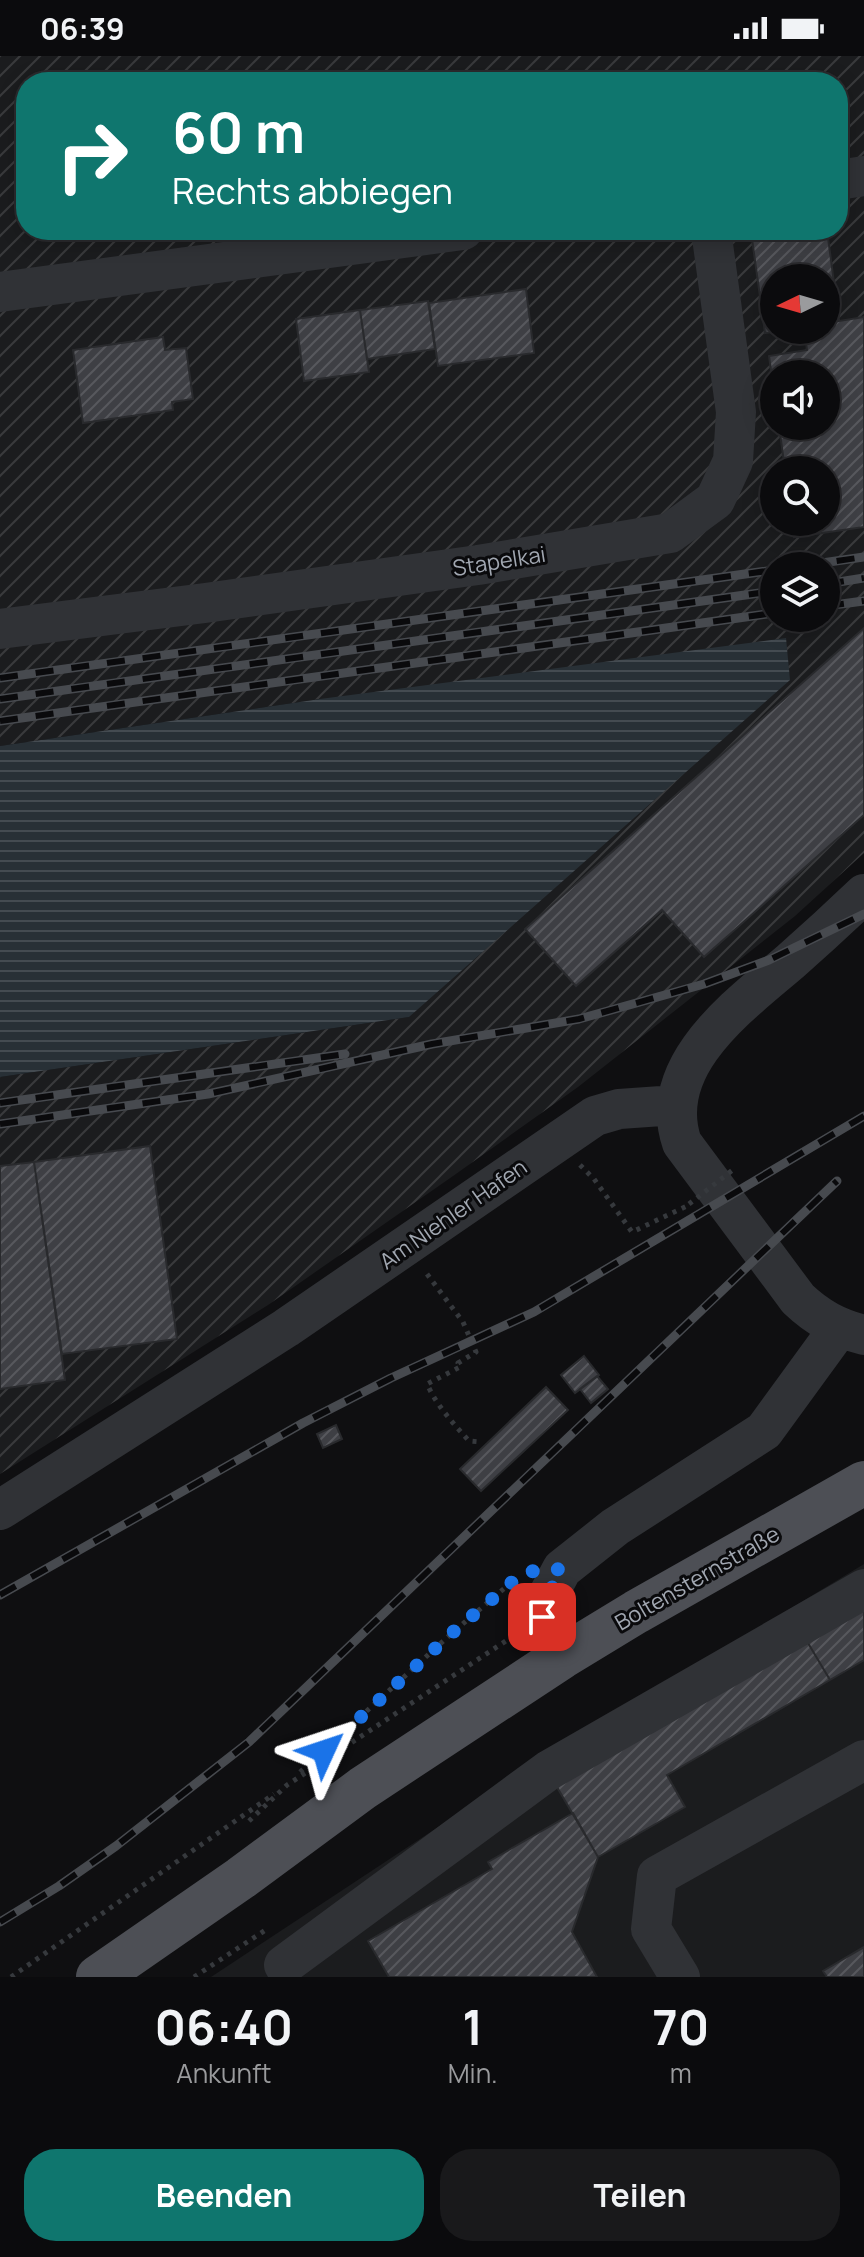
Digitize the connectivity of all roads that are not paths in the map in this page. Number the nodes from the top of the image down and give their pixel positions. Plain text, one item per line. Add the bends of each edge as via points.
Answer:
1 (388, 240) edge
2 (712, 240) edge
3 (6, 291) edge
4 (0, 629) edge
5 (864, 894) edge
6 (676, 1105) junction
7 (852, 1332) edge
8 (864, 1483) edge
9 (0, 1510) edge
10 (864, 1589) edge
11 (562, 1657) junction
12 (864, 1760) edge
13 (864, 1783) edge
14 (651, 1929) junction
15 (98, 1977) edge
16 (284, 1977) edge
17 (680, 1977) edge

1 - 3 street
2 - 4 street, Stapelkai via 736,412 733,461 715,500 670,533
5 - 6 street via 713,1030 688,1069
6 - 7 street via 682,1143 798,1299 817,1316
6 - 9 street, Am Niehler Hafen via 595,1116 286,1328
7 - 11 street via 764,1431 615,1527 562,1569 542,1617
8 - 11 main road, Boltensternstraße
10 - 16 street via 549,1770 284,1965
11 - 15 main road, Boltensternstraße via 363,1788
12 - 14 street via 657,1876
13 - 14 street via 716,1867 682,1892
14 - 17 street

